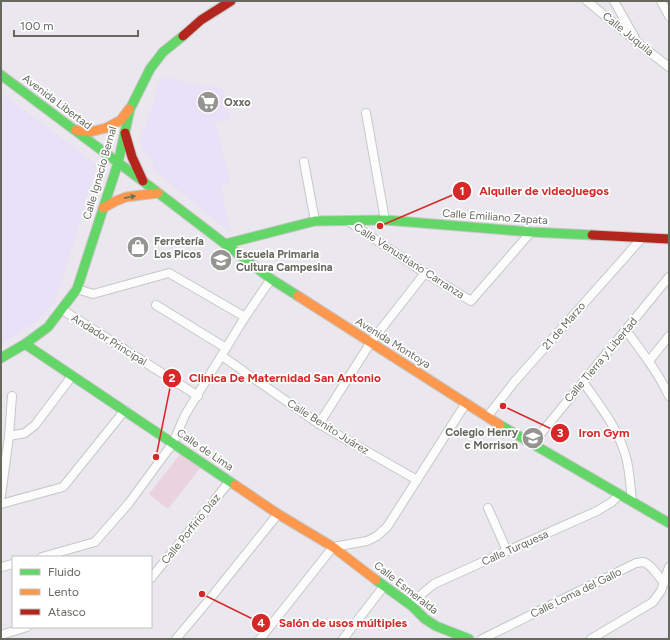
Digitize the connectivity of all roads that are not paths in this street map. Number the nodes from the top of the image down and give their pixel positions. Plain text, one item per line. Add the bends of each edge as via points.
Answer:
1 (231, 1) edge
2 (587, 1) edge
3 (614, 1) edge
4 (661, 1) edge
5 (669, 16) edge
6 (638, 43) junction
7 (669, 67) edge
8 (1, 75) edge
9 (130, 109) junction
10 (366, 113) dead end
11 (74, 130) junction
12 (125, 131) junction
13 (118, 162) junction
14 (304, 162) dead end
15 (144, 182) junction
16 (158, 193) junction
17 (103, 208) junction
18 (385, 220) junction
19 (315, 221) junction
20 (347, 221) junction
21 (531, 232) junction
22 (642, 238) junction
23 (669, 239) edge
24 (225, 244) junction
25 (425, 273) junction
26 (669, 277) edge
27 (271, 279) junction
28 (77, 289) junction
29 (156, 305) dead end
30 (61, 309) junction
31 (245, 317) junction
32 (626, 330) junction
33 (669, 336) edge
34 (371, 342) junction
35 (24, 344) junction
36 (226, 348) junction
37 (222, 356) junction
38 (1, 358) edge
39 (648, 361) junction
40 (72, 376) junction
41 (583, 382) junction
42 (12, 396) dead end
43 (198, 396) junction
44 (669, 396) edge
45 (466, 403) junction
46 (125, 410) junction
47 (487, 417) junction
48 (319, 424) junction
49 (9, 436) junction
50 (173, 443) junction
51 (533, 443) junction
52 (417, 480) junction
53 (230, 481) junction
54 (620, 494) junction
55 (1, 496) edge
56 (632, 500) junction
57 (1, 504) edge
58 (488, 508) dead end
59 (278, 514) junction
60 (669, 523) edge
61 (333, 547) junction
62 (507, 551) junction
63 (46, 556) edge
64 (12, 564) edge
65 (1, 567) edge
66 (669, 567) edge
67 (152, 577) edge
68 (664, 583) junction
69 (384, 586) junction
70 (412, 606) junction
71 (24, 628) edge
72 (1, 635) edge
73 (463, 638) edge
74 (176, 639) edge
75 (260, 639) edge
76 (343, 639) edge
77 (482, 639) edge
78 (591, 639) edge

1 - 9 main road, Calle Ignacio Bernal via 201,20 163,52 150,68
2 - 6 street, Calle Juquila
3 - 6 street
4 - 5 street
6 - 7 street, Calle Juquila
8 - 11 main road, Avenida Libertad
9 - 11 main road via 121,120 106,128 90,132
9 - 12 main road, Calle Ignacio Bernal
10 - 18 street
11 - 13 main road, Avenida Libertad
12 - 13 main road, Calle Ignacio Bernal
12 - 15 main road via 132,157
13 - 15 main road, Avenida Montoya
13 - 17 main road, Calle Ignacio Bernal
14 - 19 street
15 - 16 main road, Avenida Montoya
17 -> 16 main road via 126,197
16 - 24 main road, Avenida Montoya
17 - 28 main road, Calle Ignacio Bernal
18 - 20 main road, Calle Emiliano Zapata
18 - 21 main road, Calle Emiliano Zapata
19 - 20 main road, Calle Emiliano Zapata
19 - 24 main road, Calle Emiliano Zapata
20 - 25 street, Calle Venustiano Carranza
21 - 22 main road, Calle Emiliano Zapata
21 - 25 street, Calle Venustiano Carranza via 471,302
22 - 23 main road, Calle Emiliano Zapata
22 - 47 street, 21 de Marzo via 515,381
24 - 27 main road, Avenida Montoya
25 - 34 street
26 - 32 street, Calle Tierra y Libertad
27 - 31 street
27 - 34 main road, Avenida Montoya
28 - 30 main road, Calle Ignacio Bernal
28 - 31 street via 93,294 169,273
29 - 36 street
30 - 35 main road, Calle Ignacio Bernal via 48,327
30 - 43 street, Andador Principal
31 - 36 street
32 - 39 street
32 - 41 street, Calle Tierra y Libertad
33 - 39 street
34 - 45 main road, Avenida Montoya
34 - 48 street
35 - 38 main road, Calle Ignacio Bernal
35 - 40 main road, Calle de Lima
36 - 37 street
37 - 43 street
37 - 48 street, Calle Benito Juárez
39 - 44 street
40 - 46 main road, Calle de Lima
40 - 49 street via 35,424 25,433
41 - 51 street, Calle Tierra y Libertad
41 - 56 street via 621,441 629,469
42 - 49 street
43 - 50 street via 185,415
45 - 47 main road, Avenida Montoya
45 - 52 street
46 - 50 main road, Calle de Lima
46 - 57 street via 63,487
47 - 51 main road, Avenida Montoya
48 - 52 street, Calle Benito Juárez
49 - 55 street
50 - 53 main road, Calle de Lima
50 - 63 street via 129,503 95,542
51 - 54 main road, Avenida Montoya
52 - 61 street via 387,527 377,536 367,541
53 - 59 main road, Calle de Lima
53 - 67 street, Calle Porfirio Díaz
54 - 56 main road, Avenida Montoya
54 - 62 street, Calle Turquesa via 597,511
56 - 60 main road, Avenida Montoya
58 - 62 street
59 - 61 main road, Calle de Lima
59 - 74 street
61 - 69 main road, Calle Esmeralda
61 - 75 street
62 - 70 street, Calle Turquesa via 434,584
64 - 65 street
66 - 68 street
68 - 77 street, Calle Loma del Gallo via 647,564 636,564
68 - 78 street via 653,602
69 - 70 main road, Calle Esmeralda
69 - 76 street
70 - 73 main road, Calle Esmeralda via 436,626
71 - 72 street

